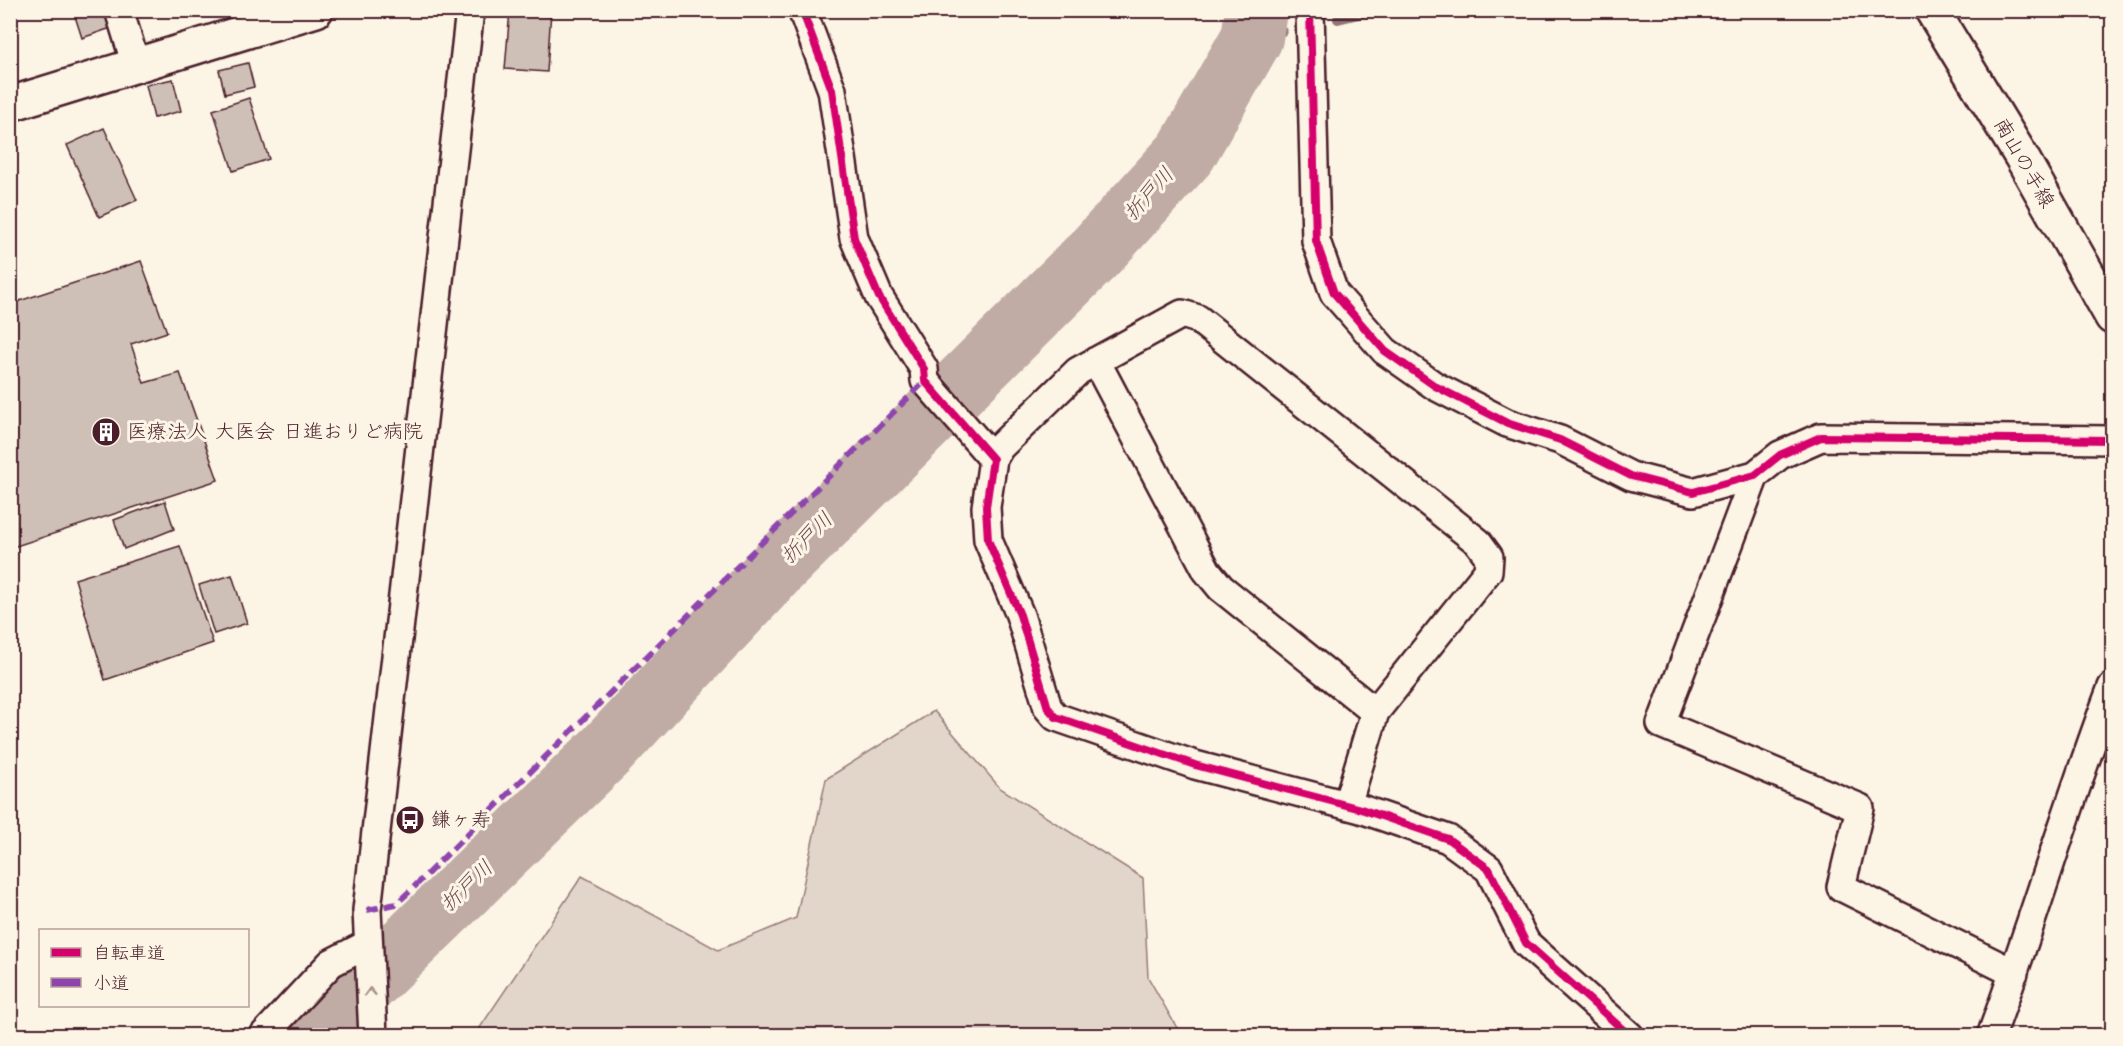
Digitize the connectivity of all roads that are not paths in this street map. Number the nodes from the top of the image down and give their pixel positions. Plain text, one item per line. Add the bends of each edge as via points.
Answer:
1 (119, 10) edge
2 (316, 10) edge
3 (470, 10) edge
4 (802, 10) edge
5 (1310, 10) edge
6 (1932, 10) edge
7 (136, 65) junction
8 (10, 104) edge
9 (2112, 317) edge
10 (1096, 362) junction
11 (2112, 440) edge
12 (993, 459) junction
13 (1755, 475) junction
14 (2112, 687) edge
15 (1375, 712) junction
16 (1347, 805) junction
17 (368, 954) junction
18 (2014, 973) junction
19 (373, 1028) edge
20 (263, 1035) edge
21 (1630, 1035) edge
22 (1991, 1035) edge

1 - 7 street
2 - 7 street
3 - 17 street via 375,838
4 - 12 street via 832,90 854,237 879,297 924,369 925,381
5 - 13 street via 1316,241 1334,293 1385,351 1446,391 1508,423 1560,440 1631,476 1693,492
6 - 9 street, 南山の手線
7 - 8 street
10 - 12 street via 1078,371 1051,395
10 - 15 street via 1207,571 1221,588
10 - 15 street via 1182,314 1198,319 1478,542 1489,557 1488,571
11 - 13 street via 1821,437 1780,455
12 - 16 street via 986,507 988,540 1020,615 1043,699 1056,717 1195,765
13 - 18 street via 1661,724 1860,808 1840,888
14 - 18 street
15 - 16 street
16 - 21 street via 1448,839 1489,869 1526,943
19 -> 17 street
17 - 20 street via 331,963
18 - 22 street

